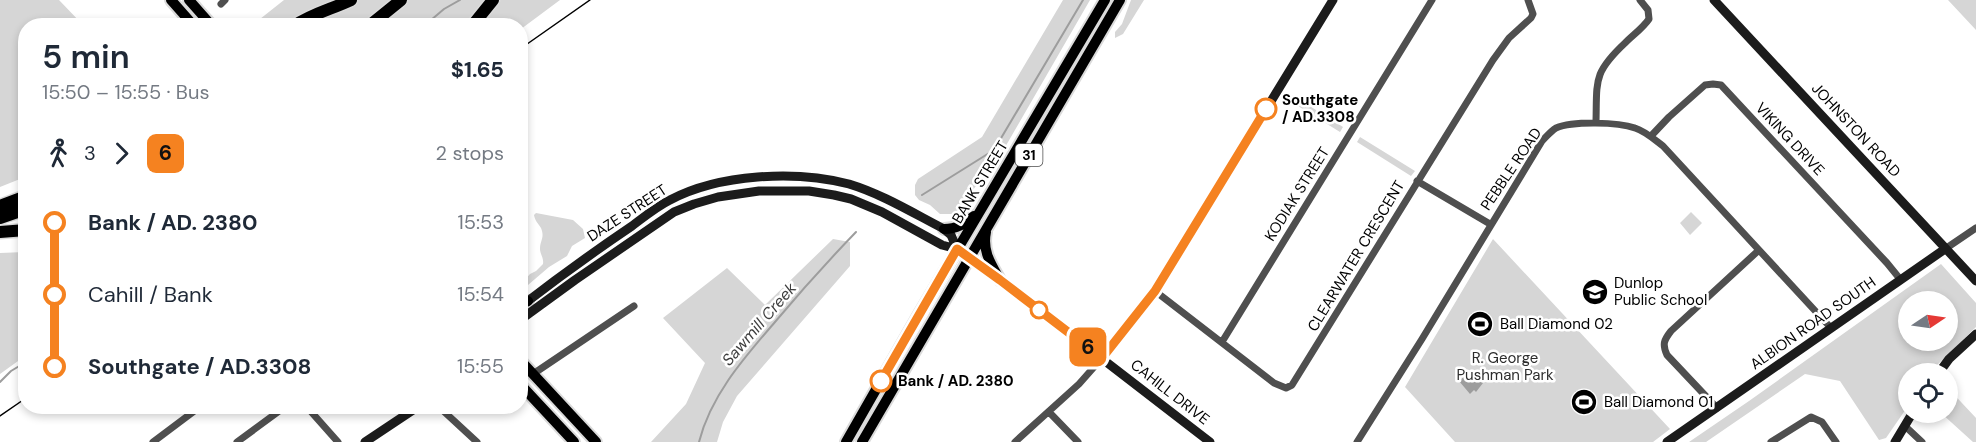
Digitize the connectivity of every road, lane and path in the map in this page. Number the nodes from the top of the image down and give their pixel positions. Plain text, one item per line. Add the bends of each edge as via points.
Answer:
1 (171, 0) edge
2 (189, 0) edge
3 (351, 0) edge
4 (401, 0) edge
5 (494, 0) edge
6 (1105, 0) edge
7 (1120, 0) edge
8 (1333, 0) edge
9 (1432, 0) edge
10 (1528, 0) edge
11 (1640, 0) edge
12 (1714, 0) edge
13 (326, 12) junction
14 (187, 18) edge
15 (205, 18) edge
16 (306, 18) edge
17 (317, 18) edge
18 (379, 18) edge
19 (479, 18) edge
20 (1596, 122) junction
21 (1651, 136) junction
22 (758, 177) junction
23 (1417, 181) junction
24 (759, 191) junction
25 (18, 199) edge
26 (668, 201) junction
27 (0, 206) edge
28 (905, 208) junction
29 (18, 212) edge
30 (979, 212) junction
31 (674, 213) junction
32 (0, 218) edge
33 (899, 221) junction
34 (1491, 224) junction
35 (987, 226) junction
36 (1976, 228) edge
37 (944, 229) junction
38 (18, 231) edge
39 (0, 232) edge
40 (605, 243) junction
41 (957, 249) junction
42 (1946, 249) junction
43 (1759, 250) junction
44 (614, 254) junction
45 (969, 257) junction
46 (1900, 279) junction
47 (1000, 280) junction
48 (1976, 281) edge
49 (1155, 291) junction
50 (528, 300) edge
51 (634, 306) dead end
52 (528, 314) edge
53 (918, 316) junction
54 (930, 325) junction
55 (1831, 328) junction
56 (1976, 334) edge
57 (1222, 342) junction
58 (1102, 358) junction
59 (1946, 363) edge
60 (528, 369) edge
61 (533, 374) junction
62 (528, 393) edge
63 (1717, 408) junction
64 (865, 410) junction
65 (1049, 412) junction
66 (190, 414) edge
67 (275, 414) edge
68 (313, 414) edge
69 (404, 414) edge
70 (407, 414) edge
71 (447, 414) edge
72 (876, 417) junction
73 (398, 420) junction
74 (1908, 423) edge
75 (1906, 427) junction
76 (153, 442) edge
77 (237, 442) edge
78 (338, 442) edge
79 (365, 442) edge
80 (477, 442) edge
81 (574, 442) edge
82 (596, 442) edge
83 (846, 442) edge
84 (862, 442) edge
85 (1015, 442) edge
86 (1078, 442) edge
87 (1210, 442) edge
88 (1357, 442) edge
89 (1667, 442) edge
90 (1771, 442) edge
91 (1836, 442) edge
92 (1895, 442) edge
93 (1922, 442) edge

1 - 14 main road
2 - 15 main road
3 - 13 highway
4 - 18 highway
5 - 19 highway
6 - 30 main road, BANK STREET / 31
7 - 35 main road, BANK STREET / 31
8 - 49 street
9 - 57 street, KODIAK STREET
10 - 23 street, CLEARWATER CRESCENT via 1531,18 1502,46
11 - 20 street via 1649,19 1608,59 1599,74
12 - 42 street, JOHNSTON ROAD
13 - 16 highway
13 - 17 highway
20 - 21 street, PEBBLE ROAD via 1636,128
20 - 34 street, PEBBLE ROAD via 1554,129 1542,141
21 - 43 street, PEBBLE ROAD
21 - 46 street, VIKING DRIVE via 1705,85 1721,85
22 - 24 street
22 - 26 street, DAZE STREET via 710,186
22 - 28 street, DAZE STREET via 805,176 848,184
23 - 34 street
23 - 57 street, CLEARWATER CRESCENT via 1292,385 1286,388 1274,383
24 - 31 street, DAZE STREET via 718,197
24 - 33 street, DAZE STREET via 834,195
25 - 27 highway
26 - 31 street
26 - 40 street, DAZE STREET
28 - 33 street
28 - 37 street, DAZE STREET
29 - 32 highway
30 - 37 main road via 962,226
30 - 41 main road, BANK STREET / 31
31 - 44 street, DAZE STREET
33 - 41 street, DAZE STREET
34 - 88 street, PEBBLE ROAD
35 - 45 main road, BANK STREET / 31
35 - 47 main road via 986,255
36 - 42 street, ALBION ROAD SOUTH
37 - 41 street, DAZE STREET via 951,234
38 - 39 highway
40 - 44 street
40 - 50 street, DAZE STREET
41 - 45 street, DAZE STREET
41 - 53 main road, BANK STREET / 31
42 - 46 street, ALBION ROAD SOUTH
42 - 48 street, JOHNSTON ROAD
43 - 55 street, PEBBLE ROAD
43 - 63 street via 1664,340 1667,355
44 - 52 street, DAZE STREET
45 - 47 street, CAHILL DRIVE
45 - 54 main road, BANK STREET / 31
46 - 55 street, ALBION ROAD SOUTH
47 - 58 street, CAHILL DRIVE
49 - 57 street, CLEARWATER CRESCENT
49 - 58 street
51 - 61 street
53 - 54 main road
53 - 64 main road, BANK STREET / 31
54 - 72 main road, BANK STREET / 31
55 - 63 street, ALBION ROAD SOUTH
56 - 59 street
58 - 65 street
58 - 87 street, CAHILL DRIVE
60 - 61 main road
61 - 82 main road
62 - 81 main road
63 - 89 street, ALBION ROAD SOUTH
64 - 72 main road
64 - 83 main road, BANK STREET / 31
65 - 85 street
65 - 86 street
66 - 76 street
67 - 77 street
68 - 78 street
69 - 73 street
70 - 73 street
71 - 80 street
72 - 84 main road, BANK STREET / 31
73 - 79 street
74 - 75 street
75 - 92 street
75 - 93 street
90 - 91 street via 1810,417 1822,422

